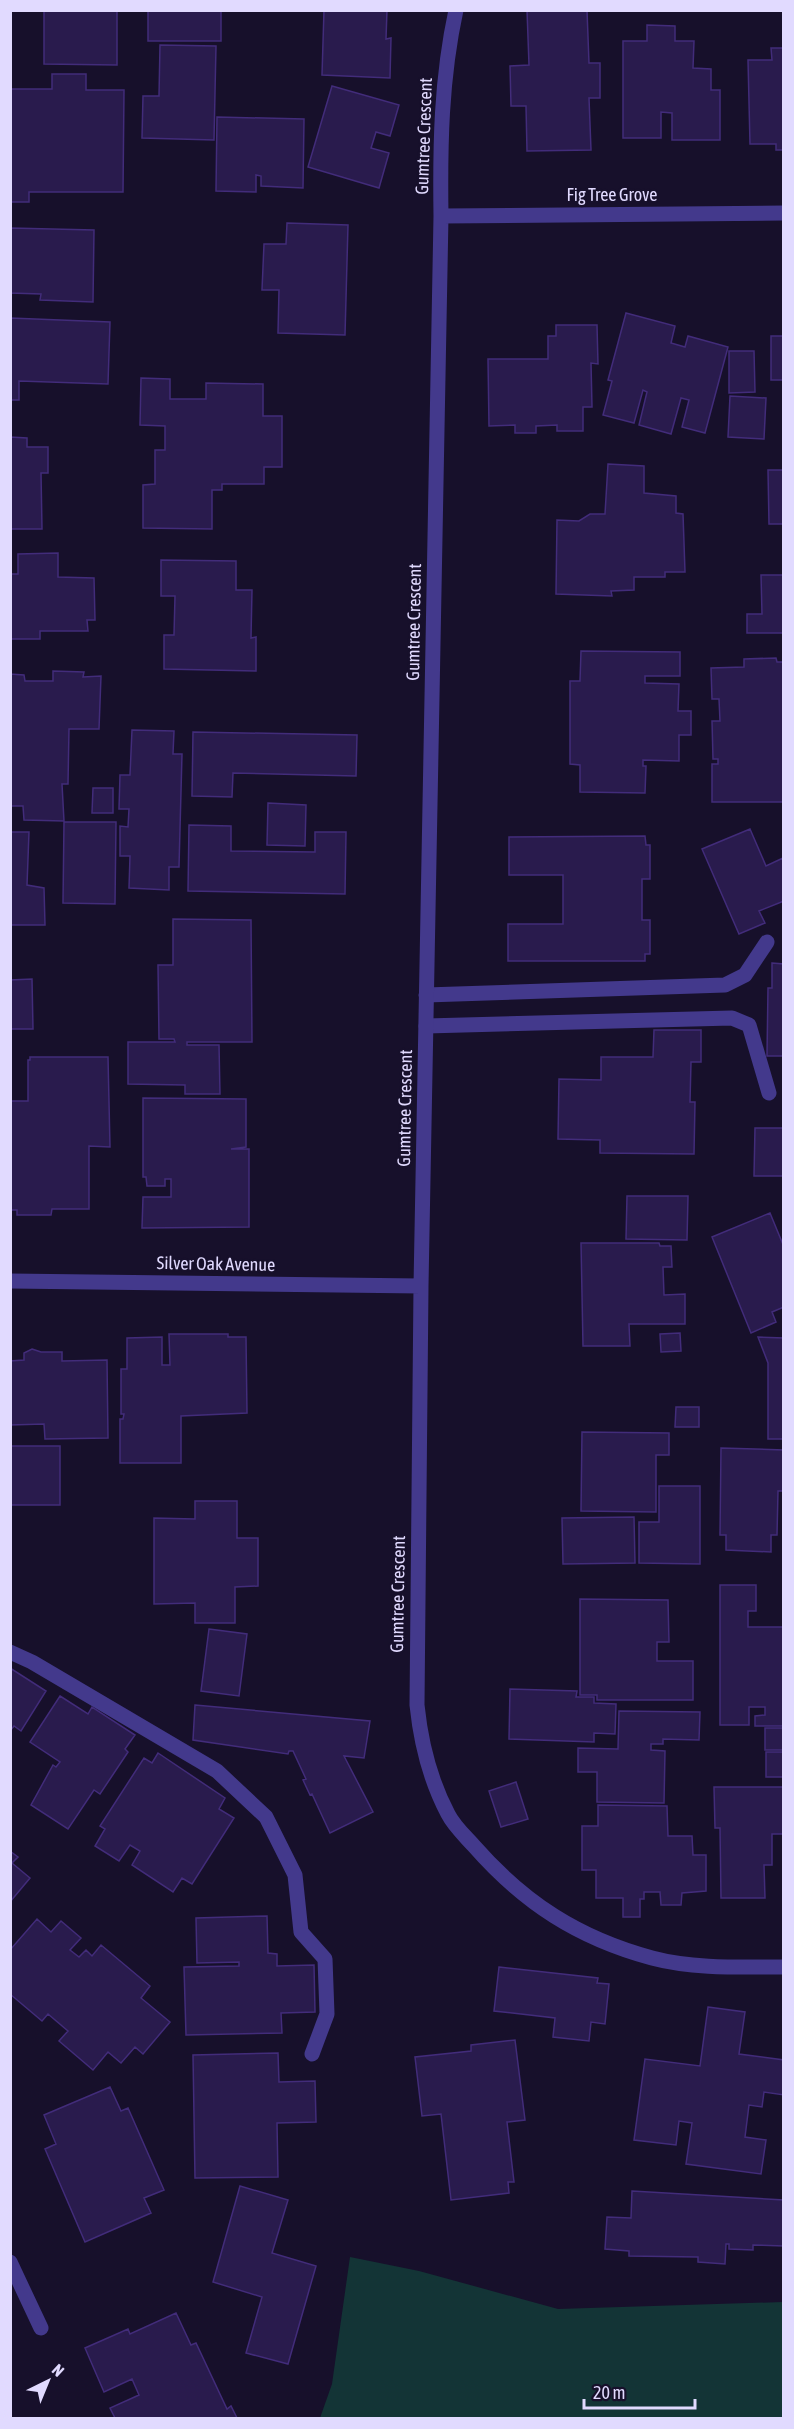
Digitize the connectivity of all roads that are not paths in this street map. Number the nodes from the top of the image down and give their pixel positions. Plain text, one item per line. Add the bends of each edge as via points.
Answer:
1 (456, 10) edge
2 (783, 213) edge
3 (441, 216) junction
4 (767, 942) dead end
5 (426, 994) junction
6 (426, 1026) junction
7 (769, 1093) dead end
8 (10, 1281) edge
9 (421, 1286) junction
10 (10, 1652) edge
11 (783, 1967) edge
12 (312, 2054) dead end
13 (10, 2262) edge
14 (41, 2328) dead end

1 - 3 street, Gumtree Crescent via 440,130
2 - 3 street, Fig Tree Grove
3 - 5 street, Gumtree Crescent
4 - 5 street via 745,975 725,985
5 - 6 street, Gumtree Crescent
6 - 7 street via 744,1020 749,1025
6 - 9 street, Gumtree Crescent
8 - 9 street, Silver Oak Avenue
9 - 11 street, Gumtree Crescent via 417,1706 420,1742 449,1817 491,1866 542,1910 597,1939 654,1959 722,1967
10 - 12 street via 217,1772 266,1817 295,1875 301,1932 325,1959 327,2014
13 - 14 street

